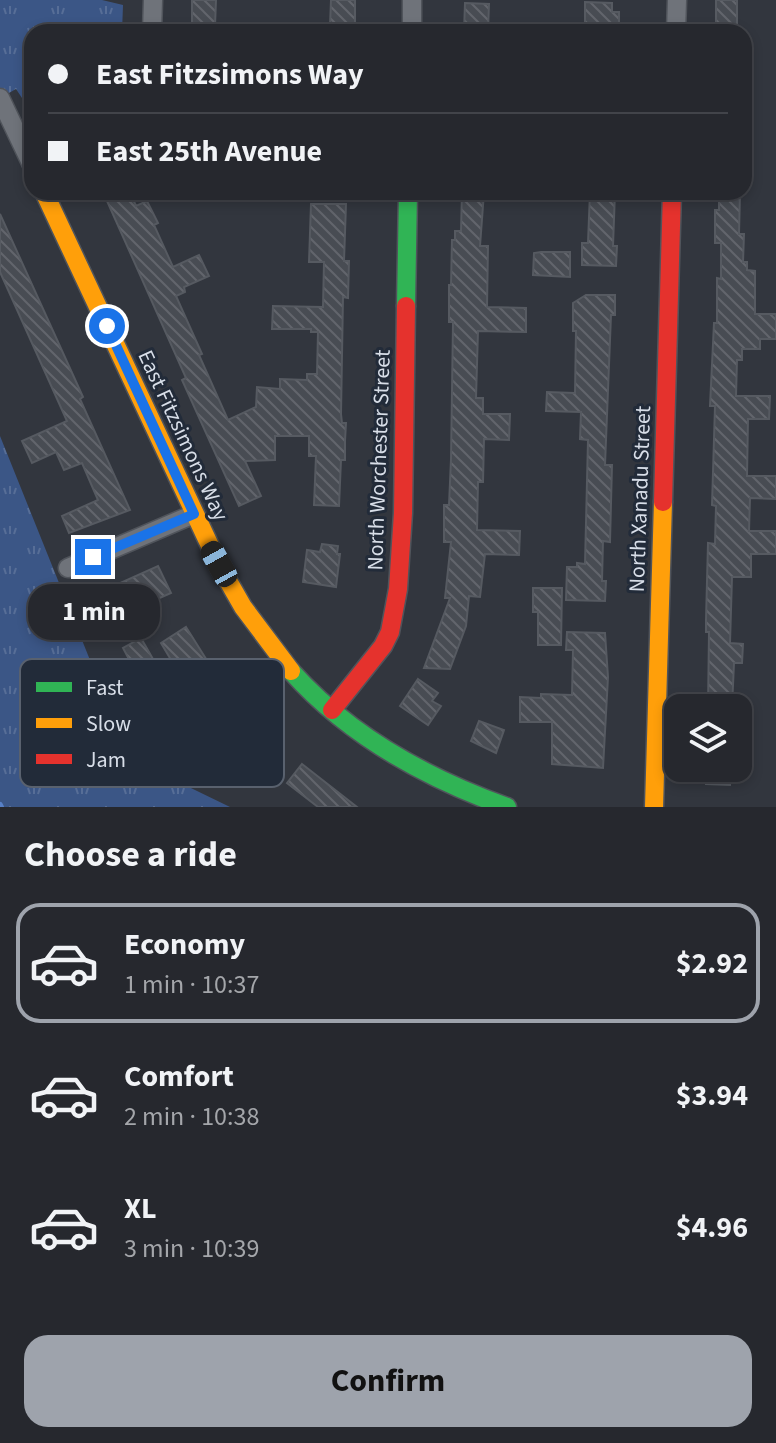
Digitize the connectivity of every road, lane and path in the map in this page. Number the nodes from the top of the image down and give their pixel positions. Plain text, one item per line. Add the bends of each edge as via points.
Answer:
1 (153, 0) edge
2 (412, 0) edge
3 (677, 0) edge
4 (152, 24) edge
5 (412, 24) edge
6 (676, 24) edge
7 (0, 98) edge
8 (24, 148) edge
9 (48, 200) edge
10 (408, 200) edge
11 (672, 200) edge
12 (194, 514) junction
13 (68, 568) dead end
14 (282, 659) edge
15 (284, 662) edge
16 (332, 710) junction
17 (507, 807) edge
18 (654, 807) edge

1 - 4 street
2 - 5 street
3 - 6 street
7 - 8 street
9 - 12 street, East Fitzsimons Way
10 - 16 street, North Worchester Street via 397,600 383,646
11 - 18 street, North Xanadu Street
12 - 13 street
12 - 14 street, East Fitzsimons Way via 242,606
15 - 16 street, East Fitzsimons Way
16 - 17 street, East Fitzsimons Way via 417,770

